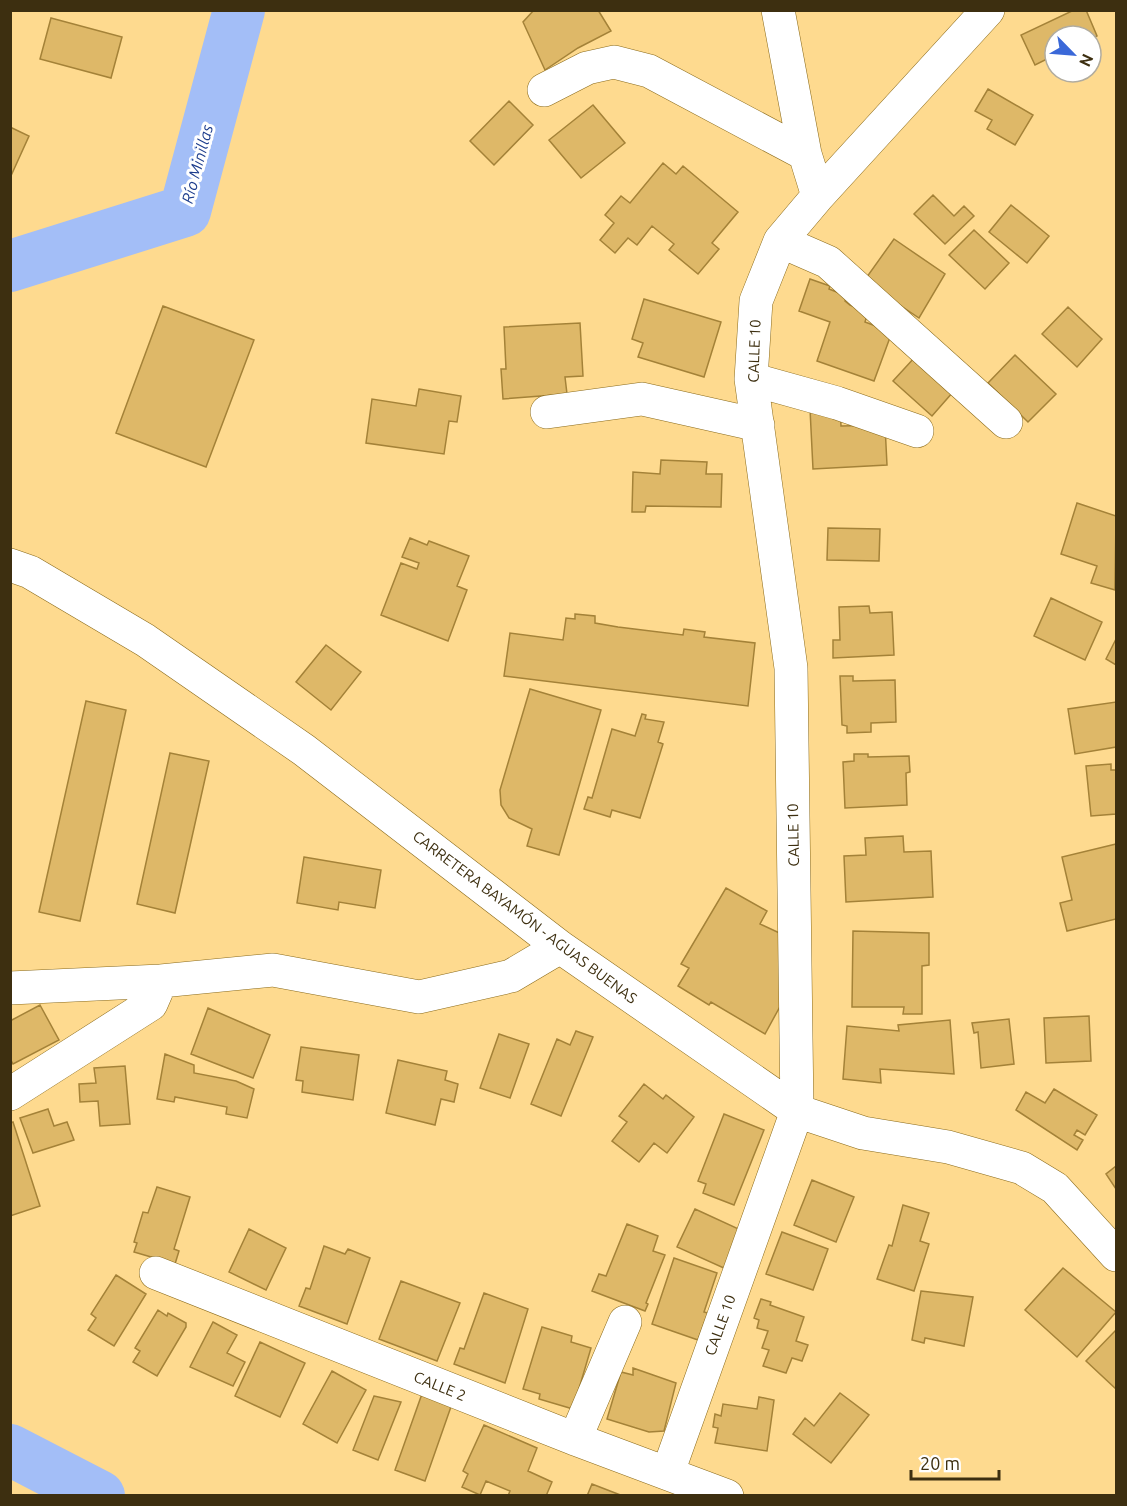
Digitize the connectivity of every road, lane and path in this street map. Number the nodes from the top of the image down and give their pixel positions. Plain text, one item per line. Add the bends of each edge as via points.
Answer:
1 (778, 10) edge
2 (988, 10) edge
3 (544, 90) dead end
4 (806, 154) junction
5 (818, 196) junction
6 (780, 242) junction
7 (751, 380) junction
8 (547, 412) dead end
9 (1006, 422) dead end
10 (758, 426) junction
11 (917, 431) dead end
12 (10, 565) edge
13 (560, 947) junction
14 (161, 981) junction
15 (10, 988) edge
16 (10, 1095) edge
17 (797, 1111) junction
18 (1116, 1255) edge
19 (156, 1273) dead end
20 (625, 1322) dead end
21 (575, 1439) junction
22 (668, 1472) junction
23 (726, 1496) edge

1 - 4 street
2 - 5 street, CALLE 10
3 - 4 street via 587,68 614,62 649,71
4 - 5 street
5 - 6 street, CALLE 10
6 - 7 street, CALLE 10 via 756,301
6 - 9 street via 828,262
7 - 10 street, CALLE 10
7 - 11 street via 837,403
8 - 10 street via 642,399
10 - 17 street, CALLE 10 via 791,668
12 - 13 street, CARRETERA BAYAMÓN - AGUAS BUENAS via 30,572 145,640 304,750
13 - 14 street via 511,976 419,997 273,970
13 - 17 street, CARRETERA BAYAMÓN - AGUAS BUENAS
14 - 15 street
14 - 16 street via 151,1004
17 - 18 street, CARRETERA BAYAMÓN - AGUAS BUENAS via 863,1133 948,1147 1022,1168 1055,1188
17 - 22 street, CALLE 10
19 - 21 street, CALLE 2
20 - 21 street
21 - 22 street, CALLE 2
22 - 23 street, CALLE 2

